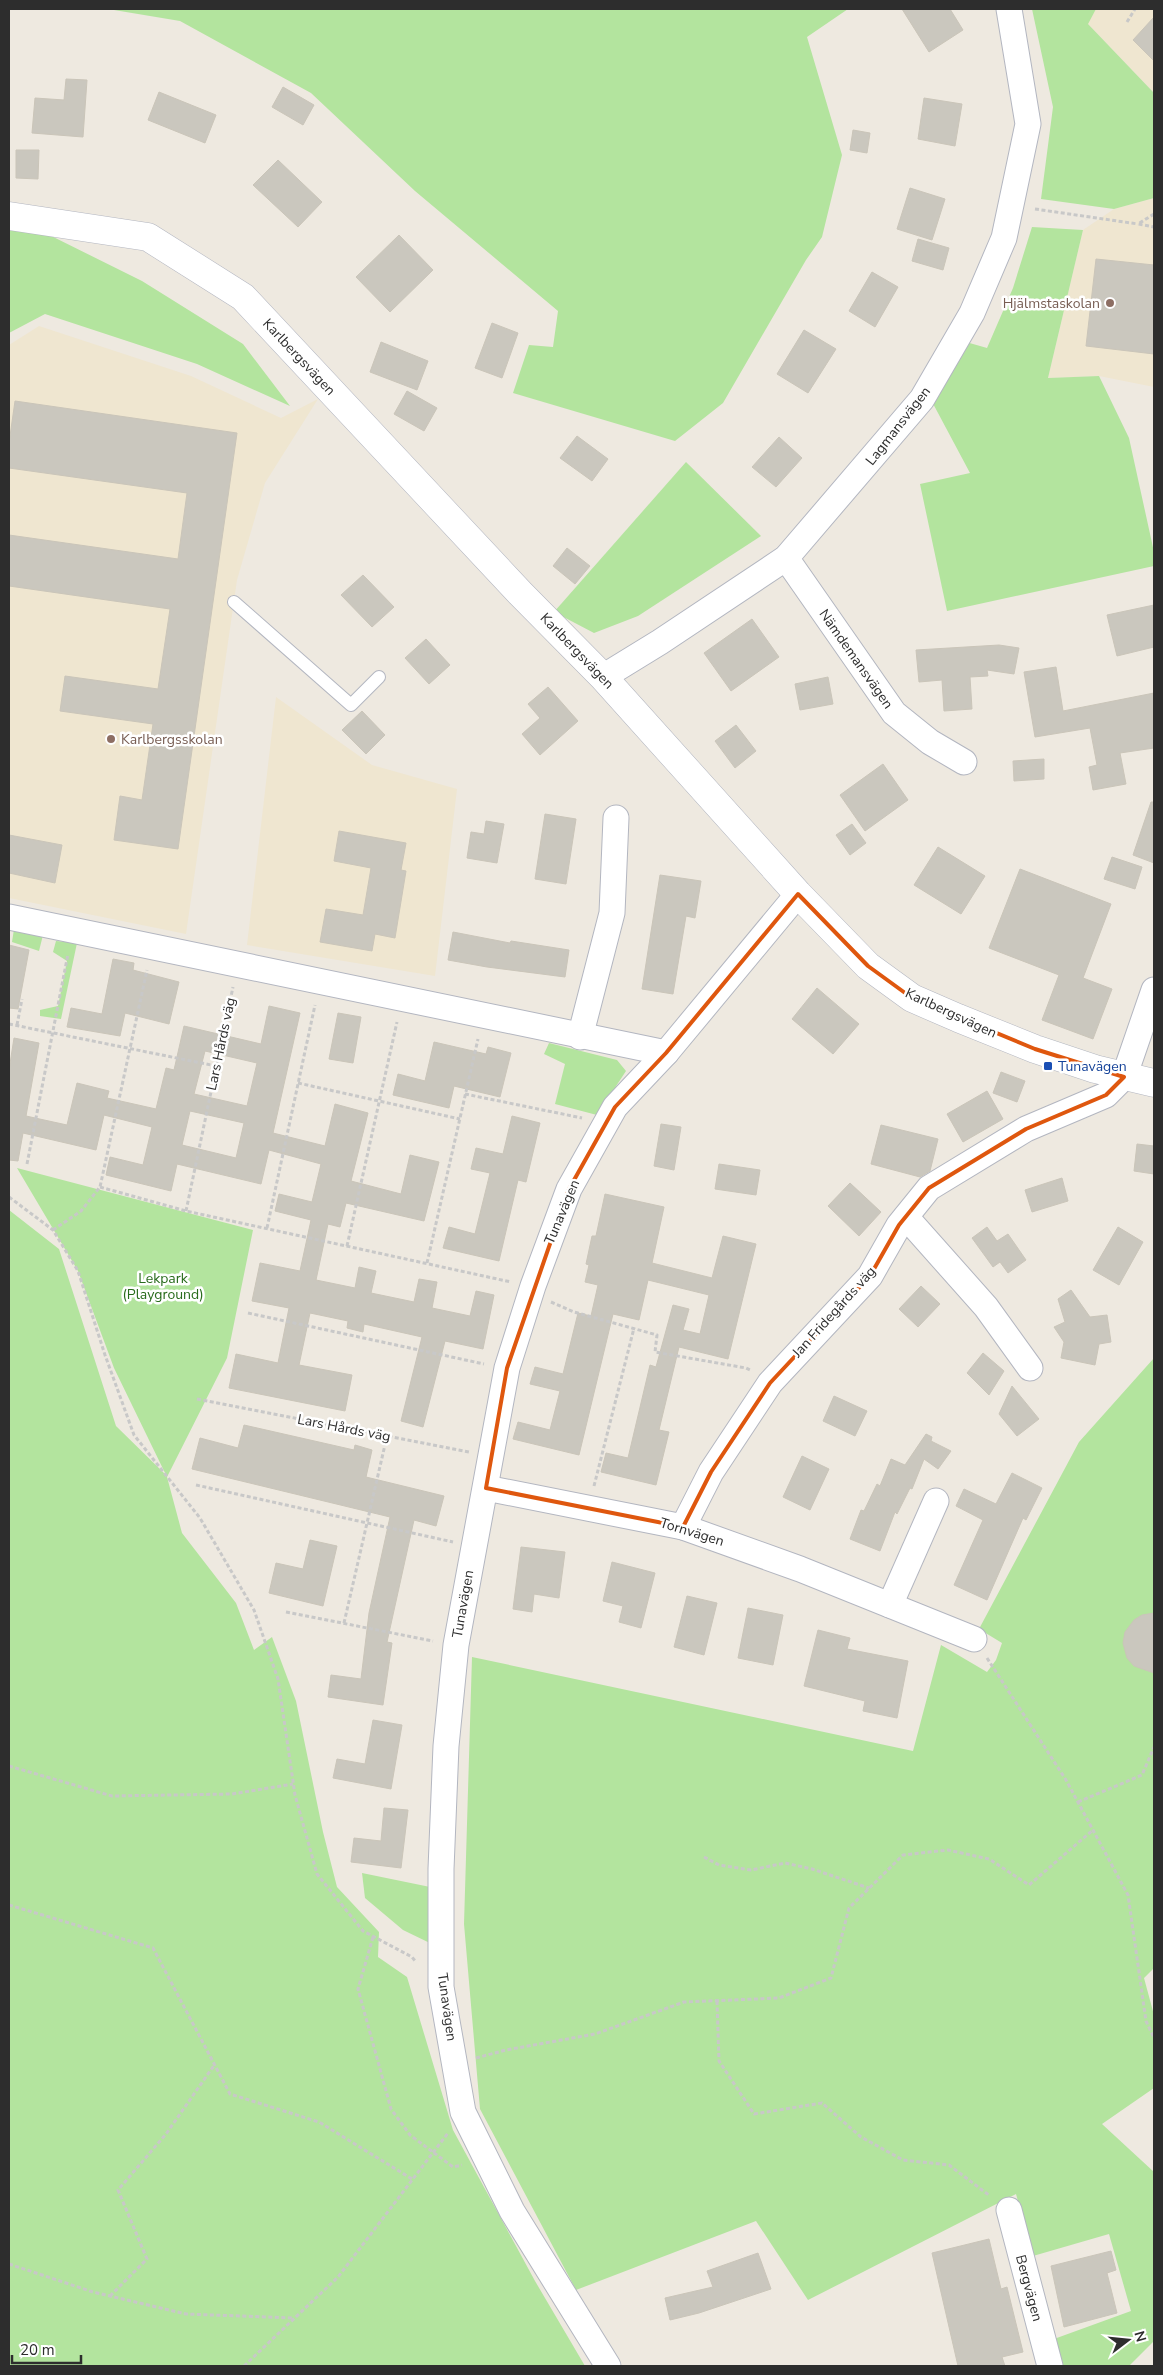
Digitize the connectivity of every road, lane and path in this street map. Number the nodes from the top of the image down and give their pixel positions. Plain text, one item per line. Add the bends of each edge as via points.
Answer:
1 (1009, 9) edge
2 (1135, 9) edge
3 (1127, 22) dead end
4 (1011, 204) junction
5 (1154, 214) edge
6 (9, 216) edge
7 (1138, 224) junction
8 (1154, 226) edge
9 (786, 558) junction
10 (234, 602) dead end
11 (379, 677) dead end
12 (603, 677) junction
13 (964, 762) dead end
14 (616, 818) dead end
15 (798, 894) junction
16 (9, 917) edge
17 (73, 930) junction
18 (152, 947) junction
19 (238, 965) junction
20 (320, 982) junction
21 (1154, 990) edge
22 (22, 999) dead end
23 (402, 1000) junction
24 (483, 1016) junction
25 (9, 1024) edge
26 (17, 1025) junction
27 (53, 1032) junction
28 (580, 1037) junction
29 (130, 1048) junction
30 (666, 1053) junction
31 (216, 1066) junction
32 (1124, 1077) junction
33 (298, 1083) junction
34 (1154, 1083) edge
35 (465, 1094) junction
36 (380, 1100) junction
37 (460, 1119) junction
38 (607, 1123) junction
39 (27, 1164) dead end
40 (100, 1187) junction
41 (9, 1197) edge
42 (186, 1211) junction
43 (906, 1217) junction
44 (267, 1228) junction
45 (53, 1230) junction
46 (347, 1246) junction
47 (427, 1263) junction
48 (532, 1286) junction
49 (248, 1314) dead end
50 (634, 1328) junction
51 (506, 1368) junction
52 (1030, 1368) dead end
53 (770, 1383) junction
54 (197, 1399) dead end
55 (387, 1436) junction
56 (492, 1456) junction
57 (196, 1485) dead end
58 (486, 1488) junction
59 (936, 1501) dead end
60 (589, 1508) junction
61 (367, 1523) junction
62 (683, 1527) junction
63 (473, 1547) junction
64 (890, 1605) junction
65 (286, 1612) dead end
66 (344, 1623) junction
67 (974, 1638) joint
68 (456, 1645) junction
69 (1154, 1747) edge
70 (9, 1766) edge
71 (293, 1784) junction
72 (1078, 1802) junction
73 (1093, 1830) junction
74 (704, 1857) dead end
75 (869, 1888) junction
76 (9, 1905) edge
77 (373, 1937) junction
78 (442, 1988) junction
79 (716, 2001) junction
80 (1154, 2038) edge
81 (215, 2064) junction
82 (455, 2064) junction
83 (463, 2112) junction
84 (433, 2153) junction
85 (412, 2179) junction
86 (1009, 2210) joint
87 (9, 2264) edge
88 (110, 2296) junction
89 (294, 2318) junction
90 (244, 2366) edge
91 (608, 2366) edge
92 (1050, 2366) edge

1 - 4 street, Lagmansvägen via 1028,124
2 - 3 path
4 - 7 path
4 - 9 street, Lagmansvägen via 1004,238 972,313 922,399
5 - 7 path
6 - 12 street, Karlbergsvägen via 148,237 243,297
7 - 8 path
9 - 12 street, Lagmansvägen
9 - 13 street, Nämdemansvägen via 894,713 930,742
10 - 11 lane via 352,704
12 - 15 street, Karlbergsvägen
14 - 28 street via 612,912
15 - 30 street, Tunavägen
15 - 32 street, Karlbergsvägen via 868,966 912,998 1035,1050
16 - 17 street
17 - 18 street
17 - 27 path
18 - 19 street
18 - 29 path
19 - 20 street
19 - 31 path, Lars Hårds väg
20 - 23 street
20 - 33 path
21 - 32 street
22 - 26 path
23 - 24 street
23 - 36 path
24 - 28 street
24 - 35 path
25 - 26 path
26 - 27 path
27 - 29 path
27 - 39 path
28 - 30 street
29 - 31 path
29 - 40 path
30 - 38 street, Tunavägen via 615,1107
31 - 42 path, Lars Hårds väg
32 - 34 street, Karlbergsvägen
32 - 43 street, Jan Fridegårds väg via 1106,1095 1026,1129 930,1188
33 - 36 path
33 - 44 path
35 - 37 path
35 - 38 path
36 - 37 path
36 - 46 path
37 - 47 path
38 - 48 street, Tunavägen via 569,1189
40 - 42 path
40 - 45 path via 81,1211
41 - 45 path
42 - 44 path
43 - 52 street via 986,1307
43 - 53 street, Jan Fridegårds väg via 870,1276
44 - 46 path
45 - 71 path via 78,1271 134,1435 200,1518 254,1610 278,1679
46 - 47 path
47 - 48 path
48 - 50 path via 553,1303 574,1312
48 - 51 street, Tunavägen
49 - 51 path
50 - 53 path via 657,1335 655,1352 746,1368
50 - 60 path
51 - 56 street, Tunavägen
53 - 62 street, Jan Fridegårds väg via 711,1472
54 - 55 path, Lars Hårds väg
55 - 56 path, Lars Hårds väg
55 - 61 path
56 - 58 street, Tunavägen
57 - 61 path
58 - 60 street, Tornvägen
58 - 63 street, Tunavägen
59 - 64 street
60 - 62 street, Tornvägen
61 - 63 path
61 - 66 path
62 - 64 street, Tornvägen
63 - 68 street, Tunavägen
64 - 67 street, Tornvägen
65 - 66 path
66 - 68 path
67 - 72 path via 1024,1712
68 - 78 street, Tunavägen via 446,1746 441,1860
69 - 72 path via 1142,1775
70 - 71 path via 112,1796 232,1794
71 - 77 path via 317,1874 363,1931
72 - 73 path
73 - 75 path via 1029,1885 989,1859 948,1850 903,1854
73 - 80 path via 1128,1895 1146,2021
74 - 75 path via 719,1865 751,1870 785,1863
75 - 79 path via 850,1908 830,1978 779,1998
76 - 81 path via 153,1948
77 - 78 path via 412,1957
77 - 84 path via 358,1989 391,2109 410,2135
78 - 82 street, Tunavägen
79 - 82 path via 684,2002 595,2034 506,2050
79 - 86 path via 719,2061 754,2114 822,2103 861,2137 903,2160 949,2165
81 - 85 path via 230,2094 319,2122
81 - 88 path via 166,2134 118,2190 147,2259
82 - 83 street, Tunavägen
83 - 84 path
83 - 91 street, Tunavägen via 512,2211
84 - 85 path
85 - 89 path via 338,2276
86 - 92 street, Bergvägen
87 - 88 path
88 - 89 path via 186,2314
89 - 90 path

